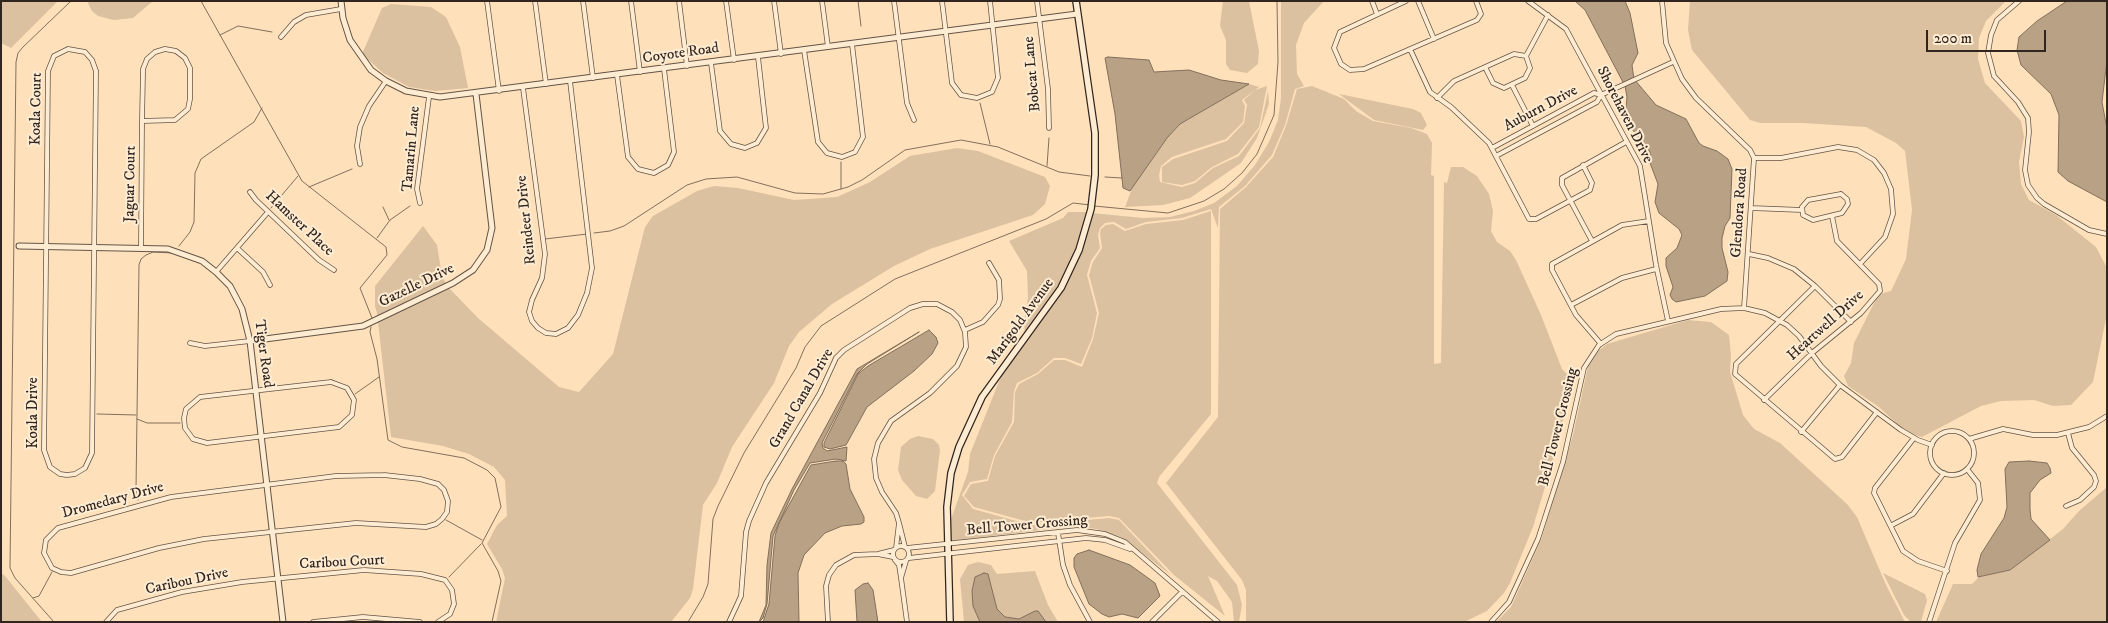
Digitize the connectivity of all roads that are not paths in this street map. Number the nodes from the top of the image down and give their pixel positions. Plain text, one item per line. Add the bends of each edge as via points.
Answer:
1 (341, 1) edge
2 (487, 1) edge
3 (535, 1) edge
4 (583, 1) edge
5 (631, 1) edge
6 (679, 1) edge
7 (726, 1) edge
8 (774, 1) edge
9 (822, 1) edge
10 (894, 1) edge
11 (942, 1) edge
12 (990, 1) edge
13 (1037, 1) edge
14 (1076, 1) edge
15 (1372, 1) edge
16 (1406, 1) edge
17 (1418, 1) edge
18 (1476, 1) edge
19 (1528, 1) edge
20 (1662, 1) edge
21 (2019, 1) edge
22 (341, 9) junction
23 (1077, 14) junction
24 (1377, 14) junction
25 (1548, 15) junction
26 (1039, 19) junction
27 (993, 25) junction
28 (945, 32) junction
29 (280, 37) dead end
30 (898, 38) junction
31 (1434, 39) junction
32 (852, 44) junction
33 (828, 47) junction
34 (1410, 49) junction
35 (804, 50) junction
36 (780, 54) junction
37 (1526, 56) junction
38 (758, 57) junction
39 (734, 60) junction
40 (1673, 62) junction
41 (711, 63) junction
42 (687, 66) junction
43 (1485, 67) junction
44 (664, 69) junction
45 (640, 72) junction
46 (617, 75) junction
47 (593, 78) junction
48 (386, 81) junction
49 (570, 82) junction
50 (546, 84) junction
51 (1512, 85) junction
52 (523, 88) junction
53 (499, 91) junction
54 (476, 94) junction
55 (1601, 95) junction
56 (429, 97) junction
57 (1437, 98) junction
58 (914, 120) dead end
59 (142, 121) junction
60 (1533, 126) junction
61 (1049, 128) dead end
62 (1626, 142) junction
63 (1492, 148) junction
64 (1496, 156) junction
65 (1754, 158) junction
66 (360, 164) dead end
67 (1583, 165) junction
68 (250, 192) dead end
69 (1571, 201) junction
70 (420, 203) dead end
71 (1751, 208) junction
72 (1802, 210) junction
73 (268, 212) junction
74 (1832, 216) junction
75 (1649, 221) junction
76 (2107, 234) edge
77 (1592, 241) junction
78 (19, 246) dead end
79 (46, 246) junction
80 (94, 246) junction
81 (141, 247) junction
82 (237, 248) junction
83 (1749, 254) junction
84 (989, 263) dead end
85 (1860, 264) junction
86 (1656, 269) junction
87 (334, 270) dead end
88 (216, 272) junction
89 (270, 285) dead end
90 (1815, 286) junction
91 (1571, 306) junction
92 (1744, 308) junction
93 (1780, 320) junction
94 (1668, 321) junction
95 (1851, 322) junction
96 (964, 330) junction
97 (250, 342) junction
98 (190, 343) dead end
99 (1600, 344) junction
100 (1812, 353) junction
101 (1840, 385) junction
102 (256, 390) junction
103 (1764, 400) junction
104 (1877, 412) junction
105 (2107, 416) edge
106 (1802, 432) junction
107 (2068, 433) junction
108 (261, 437) junction
109 (1914, 438) junction
110 (1969, 439) junction
111 (1932, 445) junction
112 (1967, 469) junction
113 (1944, 473) junction
114 (267, 484) junction
115 (2066, 506) dead end
116 (899, 523) junction
117 (1892, 525) junction
118 (272, 531) junction
119 (1058, 533) junction
120 (984, 541) junction
121 (1059, 542) junction
122 (948, 545) junction
123 (906, 548) junction
124 (895, 549) junction
125 (985, 549) junction
126 (1134, 551) junction
127 (878, 554) junction
128 (949, 554) junction
129 (894, 559) junction
130 (907, 560) junction
131 (1947, 571) junction
132 (901, 578) junction
133 (278, 579) junction
134 (1182, 592) junction
135 (106, 622) edge
136 (283, 622) edge
137 (313, 622) edge
138 (420, 622) edge
139 (438, 622) edge
140 (728, 622) edge
141 (828, 622) edge
142 (907, 622) edge
143 (950, 622) edge
144 (1090, 622) edge
145 (1152, 622) edge
146 (1218, 622) edge
147 (1491, 622) edge
148 (1930, 622) edge

1 - 22 street, Coyote Road
2 - 53 street
3 - 50 street
4 - 47 street
5 - 45 street
6 - 42 street
7 - 39 street
8 - 36 street
9 - 33 street
10 - 30 street
11 - 28 street
12 - 27 street
13 - 26 street, Bobcat Lane
14 - 23 main road, Marigold Avenue
15 - 24 street
16 - 24 street
17 - 31 street
18 - 31 street via 1480,18
19 - 25 street, Shorehaven Drive
20 - 40 street, Glendora Road via 1664,32
21 - 76 street via 1997,20 1988,53 1994,76 2028,118 2025,170 2028,185 2044,204 2089,230
22 - 29 street via 306,15
22 - 48 street, Coyote Road via 347,33 357,53 371,70
23 - 26 street, Coyote Road
23 - 122 main road, Marigold Avenue via 1095,133 1093,200 1079,250 1065,281 987,391 965,431 950,480
24 - 34 street via 1338,35 1334,52 1341,64 1350,70 1360,70
25 - 37 street
25 - 55 street, Shorehaven Drive via 1566,29
26 - 27 street, Coyote Road
26 - 61 street, Bobcat Lane via 1048,89
27 - 28 street, Coyote Road
27 - 28 street via 998,78 992,92 977,98 964,96 954,86
28 - 30 street, Coyote Road
30 - 32 street, Coyote Road
30 - 58 street via 907,103
31 - 34 street
32 - 33 street, Coyote Road
32 - 35 street via 863,137 855,152 842,157 827,153 818,142
33 - 35 street, Coyote Road
34 - 57 street via 1429,90
35 - 36 street, Coyote Road
36 - 38 street, Coyote Road
37 - 43 street via 1514,54
37 - 51 street via 1530,64 1529,73
38 - 39 street, Coyote Road
38 - 41 street via 766,128 757,143 745,148 731,144 720,131
39 - 41 street, Coyote Road
40 - 55 street, Auburn Drive
40 - 65 street, Glendora Road via 1692,93 1750,150
41 - 42 street, Coyote Road
42 - 44 street, Coyote Road
43 - 51 street via 1495,85 1504,88
43 - 57 street via 1454,81
44 - 45 street, Coyote Road
44 - 46 street via 674,152 668,165 654,173 638,169 628,157
45 - 46 street, Coyote Road
46 - 47 street, Coyote Road
47 - 49 street, Coyote Road
48 - 56 street, Coyote Road
48 - 66 street via 360,127
49 - 50 street, Coyote Road
49 - 52 street, Reindeer Drive via 592,268 578,315 568,328 556,334 538,328 530,312 542,278 545,254
50 - 52 street, Coyote Road
51 - 60 street
52 - 53 street, Coyote Road
53 - 54 street, Coyote Road
54 - 56 street, Coyote Road
54 - 97 street, Gazelle Drive via 492,228 487,250 473,270 453,284 363,326
55 - 60 street, Auburn Drive via 1594,93
55 - 62 street, Shorehaven Drive
55 - 64 street, Auburn Drive via 1597,102
56 - 70 street, Tamarin Lane via 417,189
57 - 63 street
59 - 59 street, Jaguar Court via 146,62 158,51 176,51 190,68 188,109 174,120
59 - 81 street, Jaguar Court
60 - 63 street, Auburn Drive
62 - 67 street
62 - 75 street, Shorehaven Drive via 1642,172
63 - 64 street
64 - 69 street via 1529,219 1536,219
65 - 71 street, Glendora Road
65 - 85 street via 1781,158 1838,147 1857,150 1874,160 1891,189 1893,214 1885,237
67 - 69 street via 1592,188
67 - 69 street via 1562,178 1562,185
68 - 73 street, Hamster Place
69 - 77 street
71 - 72 street
71 - 83 street, Glendora Road
72 - 74 street via 1811,220
72 - 74 street via 1808,200 1841,194 1847,200 1847,207 1842,213
73 - 82 street
73 - 87 street, Hamster Place
74 - 85 street, Heartwell Drive via 1837,241
75 - 77 street via 1622,225
75 - 86 street, Shorehaven Drive
77 - 91 street via 1552,264
78 - 79 street, Tiger Road
79 - 80 street, Tiger Road
79 - 80 street, Koala Court via 48,68 56,54 72,48 88,55 96,71
79 - 80 street, Koala Drive via 44,450 50,467 67,475 83,470 92,453
80 - 81 street, Tiger Road
81 - 88 street, Tiger Road via 186,254
82 - 88 street
82 - 89 street via 260,269
83 - 90 street via 1786,265
83 - 92 street, Glendora Road
84 - 96 street via 999,280 998,305 982,322
85 - 95 street, Heartwell Drive via 1880,288
86 - 91 street via 1622,278
86 - 94 street, Shorehaven Drive
88 - 97 street, Tiger Road via 240,303
90 - 93 street
90 - 95 street
91 - 99 street
92 - 93 street, Bell Tower Crossing
92 - 94 street, Bell Tower Crossing via 1721,309
93 - 100 street, Bell Tower Crossing via 1799,336
93 - 103 street via 1734,368 1736,376
94 - 99 street, Bell Tower Crossing via 1623,332
95 - 100 street, Heartwell Drive
96 - 116 street via 966,347 959,363 930,393 891,421 878,443 874,462 876,478
96 - 140 street, Grand Canal Drive via 958,317 949,309 937,304 919,304 838,355 820,393 766,484 749,521 741,596
97 - 98 street via 205,346
97 - 102 street, Tiger Road
99 - 147 street, Bell Tower Crossing via 1584,368 1563,462 1538,539 1509,602
100 - 101 street, Bell Tower Crossing
100 - 103 street, Heartwell Drive
101 - 104 street, Bell Tower Crossing
101 - 106 street
102 - 108 street, Tiger Road
102 - 108 street via 196,399 186,409 184,423 191,437 204,443
102 - 108 street via 335,382 347,388 354,404 350,418 339,427
103 - 106 street
104 - 106 street via 1842,457 1837,459
104 - 109 street, Bell Tower Crossing
105 - 107 street via 2089,428
107 - 110 street via 2039,436 2003,429
107 - 115 street via 2072,448 2096,481 2080,500
108 - 114 street, Tiger Road
109 - 111 street, Bell Tower Crossing
109 - 117 street via 1874,490
110 - 111 street via 1959,432 1949,431 1939,435
110 - 112 street via 1974,452
111 - 113 street via 1931,460
112 - 113 street via 1957,474
112 - 131 street via 1978,483 1980,500 1959,534
113 - 117 street via 1913,514
114 - 118 street, Tiger Road
114 - 118 street, Dromedary Drive via 350,475 407,477 433,481 442,488 448,501 447,512 442,519 430,526 363,522
114 - 118 street, Dromedary Drive via 171,497 62,526 49,536 44,553 55,570 71,573 184,542
116 - 123 street
116 - 124 street
117 - 131 street via 1898,543 1910,557
118 - 133 street, Tiger Road
119 - 120 street, Bell Tower Crossing
119 - 121 street
119 - 126 street, Bell Tower Crossing via 1086,530 1105,534 1125,542
120 - 122 street, Bell Tower Crossing
120 - 125 street
121 - 125 street, Bell Tower Crossing
121 - 126 street, Bell Tower Crossing via 1086,538 1105,540
121 - 144 street via 1070,585
122 - 123 street, Bell Tower Crossing
122 - 128 main road, Marigold Avenue
123 - 124 street, Bell Tower Crossing
123 - 130 street
124 - 127 street, Bell Tower Crossing
124 - 129 street
125 - 128 street, Bell Tower Crossing
126 - 134 street, Bell Tower Crossing
127 - 129 street, Bell Tower Crossing
127 - 141 street via 848,557 833,568 826,586
128 - 130 street, Bell Tower Crossing
128 - 143 main road, Marigold Avenue
129 - 130 street, Bell Tower Crossing via 900,563
129 - 132 street
130 - 132 street
131 - 148 street
132 - 142 street
133 - 135 street, Caribou Drive via 182,592 117,610
133 - 136 street, Tiger Road
133 - 139 street, Caribou Court via 364,570 437,577 451,587 454,601 450,614
134 - 145 street
134 - 146 street, Bell Tower Crossing
137 - 138 street via 363,617

